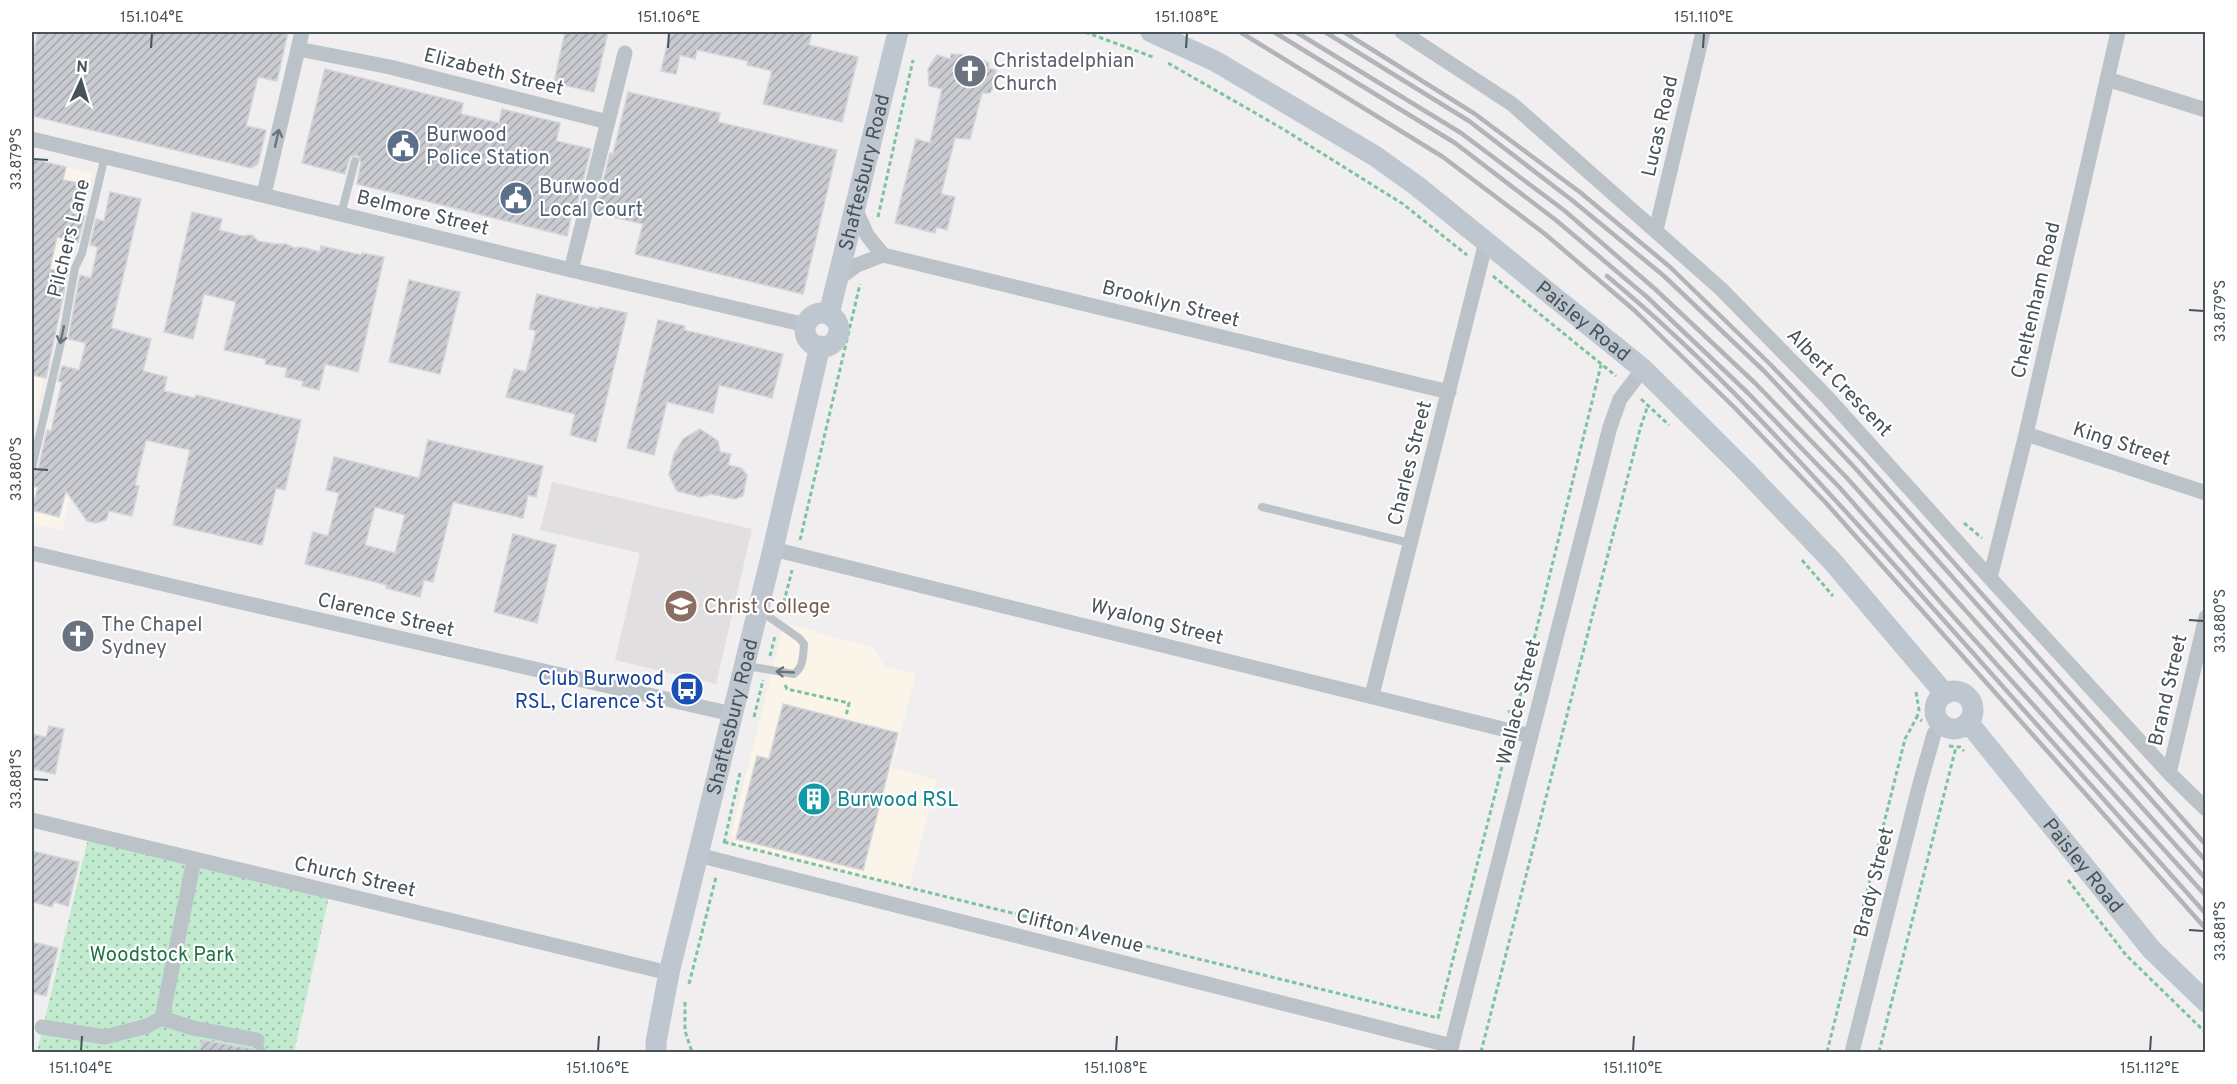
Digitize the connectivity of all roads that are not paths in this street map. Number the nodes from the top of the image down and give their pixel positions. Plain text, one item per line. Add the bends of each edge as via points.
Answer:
1 (302, 32) edge
2 (898, 32) edge
3 (1151, 32) edge
4 (1402, 32) edge
5 (1702, 32) edge
6 (2118, 32) edge
7 (298, 49) junction
8 (625, 53) dead end
9 (2107, 79) junction
10 (2205, 110) edge
11 (608, 122) junction
12 (32, 138) edge
13 (105, 156) junction
14 (355, 161) dead end
15 (264, 195) junction
16 (855, 208) junction
17 (341, 214) junction
18 (1656, 230) junction
19 (1486, 242) junction
20 (877, 257) junction
21 (571, 270) junction
22 (838, 279) junction
23 (829, 314) junction
24 (806, 325) junction
25 (820, 346) junction
26 (1642, 369) junction
27 (1449, 392) junction
28 (2026, 434) junction
29 (32, 468) edge
30 (2205, 493) edge
31 (1262, 507) dead end
32 (1410, 543) junction
33 (772, 549) junction
34 (32, 553) edge
35 (1990, 578) junction
36 (758, 609) junction
37 (2205, 617) edge
38 (744, 666) junction
39 (1945, 694) junction
40 (1372, 695) junction
41 (732, 714) junction
42 (1968, 722) junction
43 (1937, 729) junction
44 (1531, 736) junction
45 (2169, 773) junction
46 (2205, 809) edge
47 (32, 820) edge
48 (698, 855) junction
49 (194, 860) junction
50 (669, 973) junction
51 (2205, 1002) edge
52 (162, 1018) junction
53 (662, 1019) junction
54 (37, 1025) edge
55 (259, 1046) edge
56 (1451, 1049) edge
57 (656, 1053) edge
58 (670, 1053) edge
59 (1852, 1053) edge

1 - 7 street
2 - 16 main road, Shaftesbury Road
3 - 19 main road, Paisley Road via 1215,61 1375,156
4 - 18 street, Albert Crescent via 1512,104
5 - 18 street, Lucas Road
6 - 9 street, Cheltenham Road
7 - 11 street, Elizabeth Street via 390,67
15 -> 7 street
8 - 11 street
9 - 10 street
9 - 28 street, Cheltenham Road
11 - 21 street
12 - 13 street, Belmore Street
13 - 15 street, Belmore Street
13 -> 29 lane, Pilchers Lane via 75,268
14 - 17 lane
15 - 17 street, Belmore Street
16 - 20 street
16 - 22 main road, Shaftesbury Road
17 - 21 street, Belmore Street
18 - 35 street, Albert Crescent via 1720,288 1827,397
19 - 26 main road, Paisley Road
19 - 27 street, Charles Street
20 - 22 street
20 - 27 street, Brooklyn Street
21 - 24 street, Belmore Street
22 - 23 main road, Shaftesbury Road
23 - 24 main road via 813,315
23 - 25 main road via 838,324 838,334 830,345
24 - 25 main road via 810,341
25 - 33 main road, Shaftesbury Road
26 - 39 main road, Paisley Road via 1832,561
26 - 44 street, Wallace Street via 1620,399 1610,427
27 - 32 street, Charles Street
28 - 30 street, King Street
28 - 35 street, Cheltenham Road
31 - 32 lane
32 - 40 street, Charles Street
33 - 36 main road, Shaftesbury Road
33 - 40 street, Wyalong Street
34 - 41 street, Clarence Street
35 - 45 street, Albert Crescent
36 - 38 main road, Shaftesbury Road
36 -> 38 lane via 804,644 800,669 794,674 765,674
37 - 45 street, Brand Street
38 - 41 main road, Shaftesbury Road
39 - 42 main road via 1956,692 1966,697 1972,706
39 - 43 main road via 1939,698 1935,711
40 - 44 street, Wyalong Street
41 - 48 main road, Shaftesbury Road
42 - 43 main road via 1958,729
42 - 51 main road, Paisley Road via 2151,949
43 - 59 street, Brady Street via 1918,787
44 - 56 street, Wallace Street
45 - 46 street, Albert Crescent
47 - 49 street, Church Street
48 - 50 main road, Shaftesbury Road
48 - 56 street, Clifton Avenue
49 - 50 street, Church Street
49 - 52 street
50 - 53 main road, Shaftesbury Road
52 - 54 street via 105,1037
52 - 55 street
53 - 57 main road, Shaftesbury Road
53 - 58 main road, Shaftesbury Road

